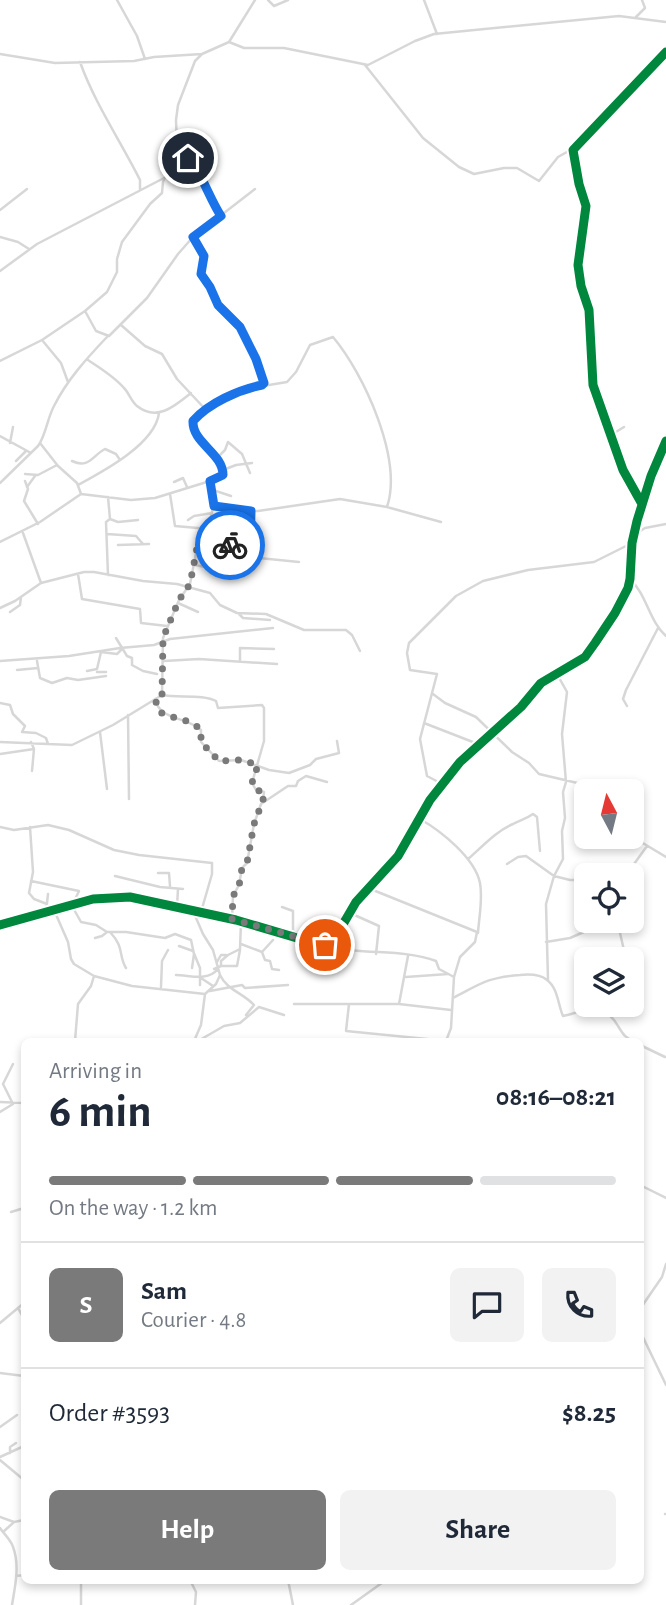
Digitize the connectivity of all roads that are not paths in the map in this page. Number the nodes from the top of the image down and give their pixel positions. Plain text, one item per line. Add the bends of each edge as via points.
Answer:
1 (117, 0) edge
2 (255, 0) edge
3 (268, 0) edge
4 (288, 0) edge
5 (424, 0) edge
6 (642, 0) edge
7 (636, 17) junction
8 (666, 22) edge
9 (438, 34) junction
10 (229, 42) junction
11 (666, 52) edge
12 (0, 54) edge
13 (202, 54) junction
14 (145, 59) junction
15 (80, 62) junction
16 (365, 65) junction
17 (574, 148) junction
18 (169, 170) junction
19 (165, 178) junction
20 (27, 189) dead end
21 (140, 189) junction
22 (255, 190) dead end
23 (0, 210) edge
24 (221, 216) junction
25 (0, 237) edge
26 (193, 237) junction
27 (29, 249) junction
28 (0, 271) edge
29 (85, 311) junction
30 (121, 325) junction
31 (107, 337) junction
32 (42, 340) junction
33 (87, 359) junction
34 (0, 361) edge
35 (68, 382) junction
36 (262, 385) junction
37 (191, 393) junction
38 (597, 397) junction
39 (591, 401) dead end
40 (206, 410) junction
41 (159, 413) junction
42 (13, 427) dead end
43 (624, 427) dead end
44 (611, 435) junction
45 (0, 436) edge
46 (666, 441) edge
47 (10, 443) junction
48 (40, 443) junction
49 (29, 452) junction
50 (216, 458) junction
51 (120, 460) junction
52 (16, 461) dead end
53 (72, 461) dead end
54 (252, 463) dead end
55 (57, 464) junction
56 (247, 464) junction
57 (223, 470) junction
58 (250, 472) dead end
59 (25, 474) dead end
60 (36, 475) junction
61 (25, 481) dead end
62 (210, 481) junction
63 (174, 482) dead end
64 (0, 483) edge
65 (78, 485) junction
66 (27, 487) junction
67 (187, 487) junction
68 (213, 490) junction
69 (81, 494) junction
70 (170, 494) junction
71 (231, 496) dead end
72 (108, 497) junction
73 (642, 505) junction
74 (214, 506) junction
75 (387, 506) junction
76 (251, 511) junction
77 (212, 513) junction
78 (110, 519) junction
79 (138, 520) dead end
80 (188, 520) dead end
81 (441, 522) dead end
82 (38, 524) junction
83 (666, 524) edge
84 (23, 532) junction
85 (107, 534) junction
86 (633, 536) junction
87 (0, 542) edge
88 (632, 543) junction
89 (143, 544) junction
90 (149, 544) dead end
91 (118, 545) dead end
92 (246, 547) junction
93 (249, 557) junction
94 (299, 562) dead end
95 (194, 565) junction
96 (78, 574) junction
97 (108, 575) junction
98 (631, 579) junction
99 (41, 583) junction
100 (187, 588) junction
101 (21, 596) junction
102 (178, 603) junction
103 (0, 608) edge
104 (9, 611) dead end
105 (198, 611) dead end
106 (239, 614) junction
107 (270, 620) dead end
108 (167, 626) junction
109 (273, 628) dead end
110 (658, 628) junction
111 (666, 636) edge
112 (116, 638) dead end
113 (163, 641) junction
114 (123, 648) junction
115 (274, 649) dead end
116 (360, 651) dead end
117 (101, 652) junction
118 (32, 659) junction
119 (0, 661) edge
120 (163, 661) junction
121 (240, 662) junction
122 (276, 664) dead end
123 (38, 668) junction
124 (17, 670) dead end
125 (87, 671) dead end
126 (97, 672) junction
127 (106, 674) dead end
128 (158, 674) dead end
129 (557, 674) junction
130 (433, 694) junction
131 (162, 695) junction
132 (155, 699) junction
133 (0, 703) edge
134 (627, 706) dead end
135 (128, 715) junction
136 (424, 723) junction
137 (100, 732) junction
138 (492, 732) junction
139 (337, 741) dead end
140 (0, 742) edge
141 (31, 742) junction
142 (48, 744) junction
143 (478, 744) junction
144 (34, 749) junction
145 (0, 754) edge
146 (258, 765) junction
147 (32, 771) dead end
148 (327, 782) dead end
149 (566, 782) junction
150 (574, 783) edge
151 (444, 785) junction
152 (107, 789) dead end
153 (129, 799) dead end
154 (263, 800) junction
155 (420, 819) junction
156 (0, 827) edge
157 (30, 827) junction
158 (644, 844) edge
159 (647, 846) junction
160 (540, 851) dead end
161 (666, 857) edge
162 (468, 859) junction
163 (634, 863) edge
164 (507, 864) dead end
165 (158, 873) dead end
166 (115, 876) dead end
167 (554, 876) junction
168 (574, 880) edge
169 (31, 881) junction
170 (171, 888) junction
171 (368, 888) junction
172 (178, 889) junction
173 (183, 889) dead end
174 (48, 894) dead end
175 (47, 904) junction
176 (72, 906) junction
177 (177, 907) junction
178 (282, 907) dead end
179 (54, 911) junction
180 (193, 911) junction
181 (46, 912) junction
182 (201, 912) junction
183 (349, 913) junction
184 (232, 919) junction
185 (241, 922) junction
186 (0, 925) edge
187 (109, 932) junction
188 (478, 933) junction
189 (582, 933) edge
190 (293, 937) junction
191 (95, 938) dead end
192 (273, 940) dead end
193 (546, 942) junction
194 (241, 944) junction
195 (325, 945) junction
196 (179, 946) dead end
197 (240, 949) junction
198 (168, 950) dead end
199 (262, 953) junction
200 (194, 954) junction
201 (376, 954) junction
202 (228, 955) junction
203 (408, 956) junction
204 (217, 962) junction
205 (126, 968) dead end
206 (192, 968) dead end
207 (218, 968) junction
208 (279, 970) dead end
209 (449, 974) junction
210 (176, 975) dead end
211 (220, 975) junction
212 (94, 976) junction
213 (406, 977) junction
214 (454, 977) junction
215 (200, 978) junction
216 (548, 980) junction
217 (200, 985) dead end
218 (288, 985) dead end
219 (213, 986) junction
220 (161, 988) junction
221 (230, 988) junction
222 (210, 991) junction
223 (205, 994) junction
224 (453, 999) junction
225 (349, 1003) junction
226 (294, 1004) dead end
227 (399, 1004) junction
228 (451, 1010) junction
229 (284, 1015) dead end
230 (245, 1019) junction
231 (75, 1038) edge
232 (197, 1038) edge
233 (201, 1038) edge
234 (416, 1038) edge
235 (447, 1038) edge
236 (627, 1038) edge
237 (644, 1047) edge
238 (665, 1057) edge
239 (13, 1064) dead end
240 (0, 1102) edge
241 (21, 1103) edge
242 (13, 1104) junction
243 (0, 1112) edge
244 (644, 1187) edge
245 (666, 1198) edge
246 (21, 1209) edge
247 (11, 1212) dead end
248 (666, 1264) edge
249 (644, 1303) edge
250 (21, 1306) edge
251 (18, 1308) junction
252 (21, 1314) edge
253 (0, 1323) edge
254 (644, 1339) edge
255 (0, 1373) edge
256 (21, 1376) edge
257 (666, 1385) edge
258 (17, 1415) dead end
259 (0, 1427) edge
260 (16, 1443) dead end
261 (21, 1448) edge
262 (10, 1453) junction
263 (0, 1459) edge
264 (21, 1477) edge
265 (0, 1517) edge
266 (21, 1521) edge
267 (14, 1522) junction
268 (0, 1528) edge
269 (3, 1532) junction
270 (21, 1575) edge
271 (16, 1576) junction
272 (81, 1584) edge
273 (192, 1584) edge
274 (289, 1584) edge
275 (380, 1584) edge
276 (14, 1604) edge
277 (81, 1605) edge
278 (195, 1605) edge
279 (293, 1605) edge
280 (351, 1605) edge

1 - 14 street
2 - 10 street
3 - 4 street via 273,6
5 - 9 street
6 - 7 street via 645,8
7 - 8 street
7 - 9 street
9 - 16 street
10 - 13 street
10 - 16 street
11 - 17 street
12 - 15 street via 55,64
13 - 14 street
13 - 18 street via 178,105 178,141
14 - 15 street
15 - 21 street via 99,108 140,180
16 - 17 street via 423,138 466,171 517,168 538,181 558,157
17 - 38 street via 586,206 579,265 589,310
18 - 19 street
18 - 24 street via 190,159
19 - 21 street
19 - 29 street via 161,196 122,242 111,286
20 - 23 street
21 - 27 street
22 - 24 street
24 - 26 street
25 - 27 street
26 - 30 street
26 - 36 street via 204,256 201,274 218,305 240,327 256,359
27 - 28 street
29 - 31 street via 96,331
29 - 32 street
30 - 31 street
30 - 37 street via 162,354
31 - 33 street
32 - 34 street
32 - 35 street via 61,363
33 - 35 street
33 - 41 street via 122,386 138,407
35 - 48 street
36 - 40 street via 238,391
36 - 75 street via 288,382 310,345 333,337 377,412 391,480
37 - 40 street
37 - 41 street
38 - 39 street
38 - 44 street
40 - 50 street via 194,419 192,428
41 - 51 street via 153,431
42 - 47 street
43 - 44 street
44 - 73 street
45 - 47 street
46 - 73 street
47 - 49 street
48 - 49 street
48 - 55 street
49 - 52 street
49 - 64 street
50 - 56 street via 228,442
50 - 57 street
51 - 53 street via 105,449 89,463
51 - 65 street
54 - 56 street
55 - 60 street
55 - 65 street
56 - 57 street
56 - 58 street
57 - 62 street via 223,475
59 - 60 street
60 - 66 street
61 - 66 street
62 - 67 street
62 - 68 street
63 - 67 street via 184,476
65 - 69 street
66 - 82 street via 24,501
67 - 70 street
68 - 71 street
68 - 74 street
69 - 72 street
69 - 82 street
70 - 72 street via 147,499
70 - 77 street via 175,526 209,529
72 - 78 street
73 - 86 street
74 - 76 street
74 - 77 street
75 - 76 street via 340,499
75 - 81 street
76 - 92 street via 251,541
77 - 80 street
78 - 79 street
78 - 85 street
82 - 84 street
83 - 86 street
84 - 87 street
84 - 99 street
85 - 89 street via 136,536
85 - 97 street
86 - 88 street
88 - 98 street
88 - 130 street via 594,562 488,579 456,596 408,646 410,670 437,674
89 - 90 street
89 - 91 street
92 - 93 street
92 - 95 street via 203,542
93 - 94 street
93 - 95 street via 238,570
95 - 100 street
96 - 97 street
96 - 99 street
96 - 108 street via 82,600 140,609 141,623
97 - 100 street
98 - 110 street
98 - 129 street via 615,614 585,657
99 - 101 street
100 - 102 street
100 - 106 street via 210,593 220,605
101 - 103 street
101 - 104 street via 20,605
102 - 105 street
102 - 108 street
106 - 107 street
106 - 116 street via 266,614 304,630 346,630
108 - 113 street
109 - 113 street
110 - 111 street
110 - 134 street via 626,690 623,699
112 - 114 street
113 - 114 street
113 - 120 street
114 - 117 street
114 - 128 street via 132,665
115 - 121 street via 240,648
117 - 118 street
117 - 126 street
118 - 119 street
118 - 123 street
120 - 121 street
120 - 131 street
121 - 122 street
123 - 124 street
123 - 126 street via 40,678 52,683
125 - 126 street
126 - 127 street
129 - 138 street via 541,683
129 - 149 street via 567,692 562,734
130 - 136 street
130 - 138 street via 476,717
131 - 132 street
131 - 146 street via 210,698 218,708 262,705 264,741
132 - 135 street
132 - 146 street via 163,714 189,721 201,730 201,742 219,761
133 - 142 street via 10,705 25,726 22,732 36,733
135 - 137 street
135 - 153 street
136 - 143 street
136 - 151 street via 420,740 426,774
137 - 142 street via 72,745
137 - 152 street
138 - 143 street
138 - 149 street via 539,774
139 - 146 street via 339,753 289,773
140 - 141 street
141 - 142 street
141 - 144 street
143 - 151 street
144 - 145 street
144 - 147 street
146 - 154 street via 252,783 264,792
148 - 154 street via 306,776 296,786
149 - 150 street
149 - 167 street via 564,856
151 - 155 street
154 - 184 street via 247,863 233,896
155 - 162 street
155 - 171 street via 398,856
156 - 157 street
157 - 169 street
157 - 182 street via 56,826 139,855 212,863
158 - 159 street
159 - 161 street
159 - 163 street
160 - 162 street via 533,814 487,841
162 - 188 street via 480,885
164 - 167 street via 526,856
165 - 170 street via 169,873
166 - 170 street
167 - 168 street
167 - 193 street via 546,904
169 - 175 street via 29,892
169 - 176 street via 79,891
170 - 172 street
171 - 183 street
171 - 188 street
172 - 173 street
172 - 177 street
174 - 175 street
175 - 181 street
176 - 177 street via 124,897
176 - 179 street
176 - 187 street via 81,922
177 - 180 street
178 - 190 street via 293,911
179 - 181 street
179 - 212 street via 71,960
180 - 182 street
180 - 204 street
181 - 186 street
182 - 184 street
183 - 195 street via 335,938
183 - 201 street via 379,926
184 - 185 street
185 - 190 street
185 - 194 street
187 - 191 street
187 - 200 street via 165,938 175,934 191,940
187 - 205 street via 121,946
188 - 214 street via 460,957
189 - 193 street
190 - 195 street
192 - 199 street
193 - 216 street
194 - 197 street
194 - 199 street
195 - 201 street
196 - 200 street
197 - 202 street
197 - 207 street via 237,966
198 - 220 street via 162,961
199 - 208 street via 272,968
200 - 206 street
200 - 215 street
201 - 203 street
202 - 204 street via 220,955
202 - 207 street
203 - 209 street via 436,961 439,969
203 - 213 street
204 - 207 street
207 - 211 street
207 - 215 street
209 - 213 street
209 - 214 street
210 - 215 street
211 - 219 street
211 - 221 street
212 - 220 street via 123,985
212 - 231 street via 78,1004
213 - 227 street
214 - 224 street
215 - 217 street
215 - 219 street
216 - 224 street via 531,974 504,975
216 - 236 street via 563,1016 585,1009 603,1011
218 - 221 street
219 - 222 street
220 - 223 street
221 - 222 street
221 - 230 street via 254,1005
222 - 223 street
223 - 232 street
224 - 228 street
225 - 226 street
225 - 227 street
225 - 234 street via 346,1031
227 - 228 street
228 - 235 street
229 - 230 street via 259,1007
230 - 233 street
237 - 238 street
239 - 242 street via 3,1084
240 - 242 street
241 - 242 street
242 - 243 street
244 - 245 street
246 - 247 street
248 - 249 street
250 - 251 street
251 - 252 street
251 - 253 street
254 - 257 street
255 - 256 street
258 - 259 street
260 - 262 street
261 - 262 street
262 - 263 street
263 - 264 street
265 - 267 street
266 - 267 street
267 - 269 street
268 - 269 street
269 - 271 street via 13,1547
270 - 271 street
271 - 276 street
272 - 277 street
273 - 278 street
274 - 279 street
275 - 280 street

